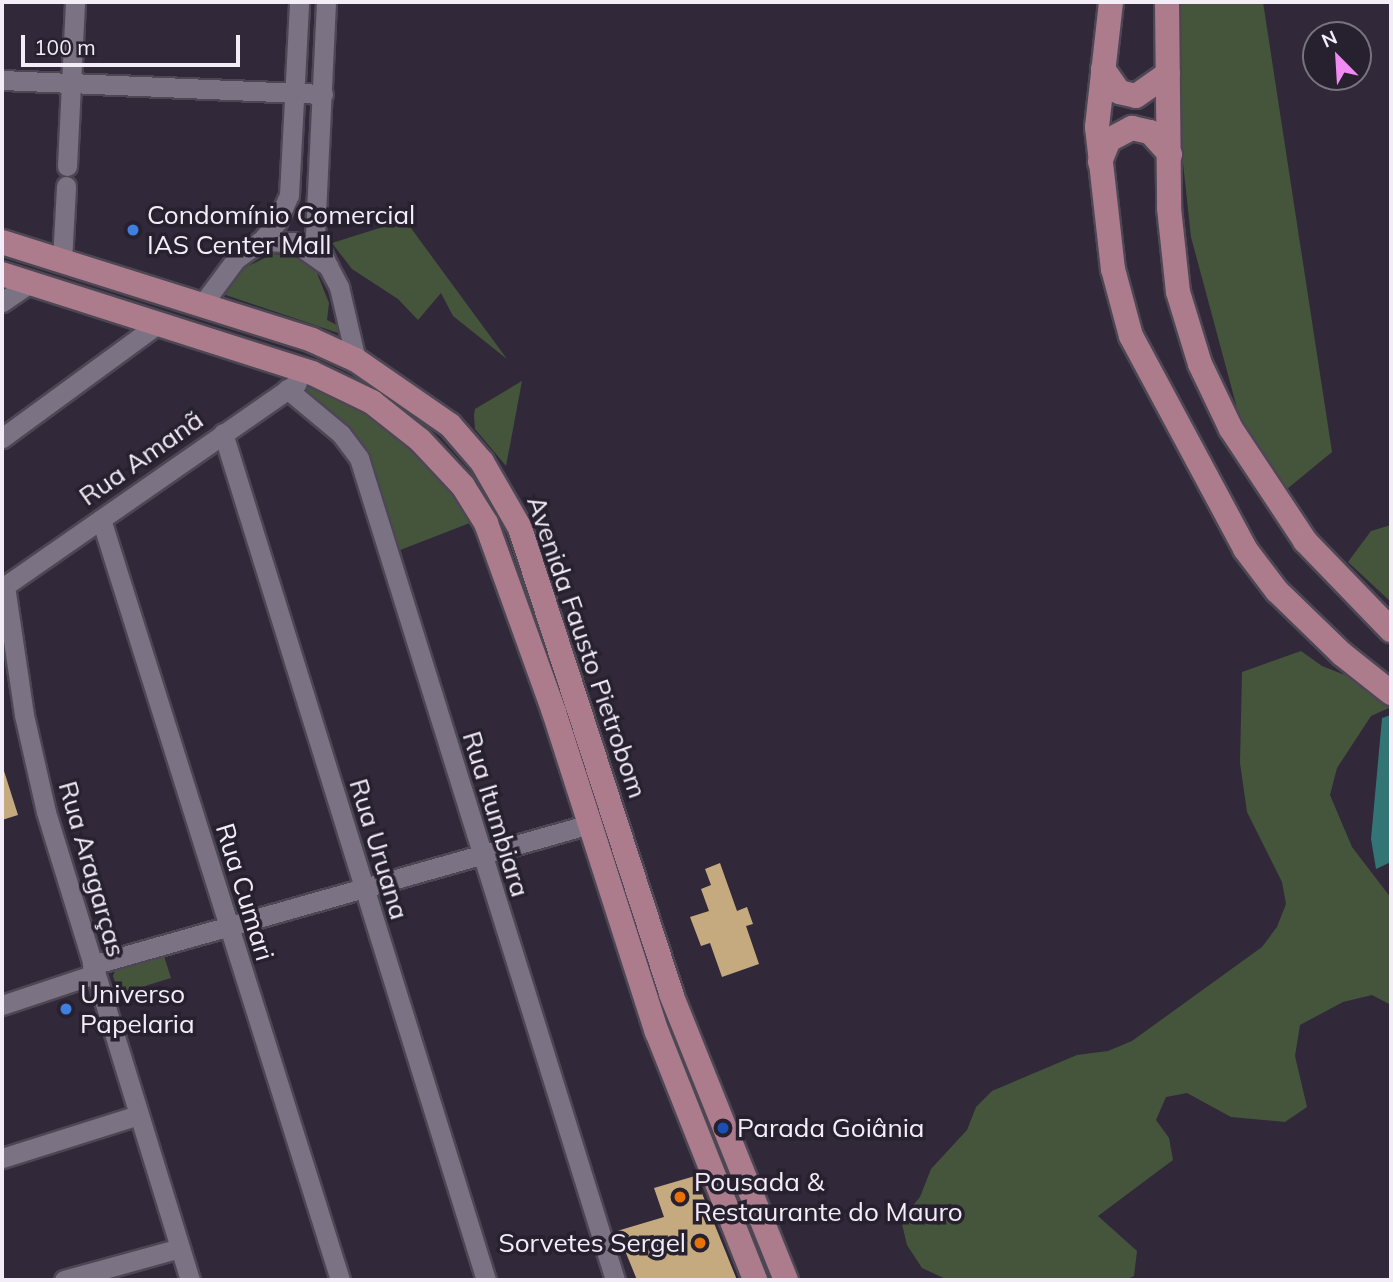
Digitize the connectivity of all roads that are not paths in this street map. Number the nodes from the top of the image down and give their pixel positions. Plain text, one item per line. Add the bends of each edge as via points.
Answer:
1 (75, 2) edge
2 (299, 2) edge
3 (326, 2) edge
4 (1111, 2) edge
5 (1167, 2) edge
6 (1103, 69) junction
7 (1168, 74) junction
8 (2, 80) edge
9 (73, 81) junction
10 (297, 93) junction
11 (323, 94) junction
12 (1170, 153) junction
13 (1100, 162) junction
14 (261, 240) junction
15 (2, 242) edge
16 (62, 261) junction
17 (328, 266) junction
18 (2, 274) edge
19 (30, 283) junction
20 (2, 302) edge
21 (201, 306) junction
22 (159, 323) junction
23 (356, 360) junction
24 (312, 373) junction
25 (287, 389) junction
26 (223, 433) junction
27 (2, 438) edge
28 (101, 519) junction
29 (4, 587) edge
30 (1391, 630) edge
31 (1391, 693) edge
32 (590, 824) junction
33 (481, 855) junction
34 (363, 888) junction
35 (228, 926) junction
36 (94, 970) junction
37 (2, 1005) edge
38 (138, 1115) junction
39 (2, 1158) edge
40 (180, 1248) junction
41 (64, 1280) edge
42 (190, 1280) edge
43 (340, 1280) edge
44 (486, 1280) edge
45 (615, 1280) edge
46 (755, 1280) edge
47 (786, 1280) edge

1 - 9 street
2 - 10 street
3 - 11 street
4 - 6 main road
5 - 7 main road
6 - 7 main road via 1119,92 1136,96
6 - 13 main road via 1097,127
7 - 12 main road
8 - 9 street
9 - 10 street
9 - 16 street
10 - 11 street
10 - 14 street via 289,195 277,222
11 - 17 street via 315,237
12 - 13 main road via 1150,132 1132,128 1109,140
12 - 30 main road via 1169,208 1178,292 1205,374 1231,429 1305,541
13 - 31 main road via 1114,269 1131,336 1194,461 1245,550 1277,591 1342,654
14 - 17 street via 294,242
14 - 21 street via 236,258
15 - 16 main road, Avenida Fausto Pietrobom
16 - 21 main road, Avenida Fausto Pietrobom
17 - 23 street via 339,287
18 - 19 main road, Avenida Fausto Pietrobom
19 - 20 street
19 - 22 main road, Avenida Fausto Pietrobom
21 - 23 main road, Avenida Fausto Pietrobom via 312,340
22 - 24 main road, Avenida Fausto Pietrobom
22 - 27 street
23 - 47 main road, Avenida Fausto Pietrobom via 450,425 482,461 520,528 671,994
24 - 25 street, Rua Amanã
24 - 32 main road, Avenida Fausto Pietrobom via 372,402 419,440 463,486 486,523
25 - 26 street, Rua Amanã
25 - 33 street, Rua Itumbiara via 341,435 359,458
26 - 28 street, Rua Amanã
26 - 34 street, Rua Uruana
28 - 29 street, Rua Amanã
28 - 35 street, Rua Cumari
29 - 36 street, Rua Aragarças via 24,715 46,812
32 - 33 street
32 - 46 main road, Avenida Fausto Pietrobom via 657,1032
33 - 34 street
33 - 45 street, Rua Itumbiara
34 - 35 street
34 - 44 street, Rua Uruana
35 - 36 street
35 - 43 street, Rua Cumari
36 - 37 street
36 - 38 street, Rua Aragarças
38 - 39 street
38 - 40 street, Rua Aragarças
40 - 41 street
40 - 42 street, Rua Aragarças

